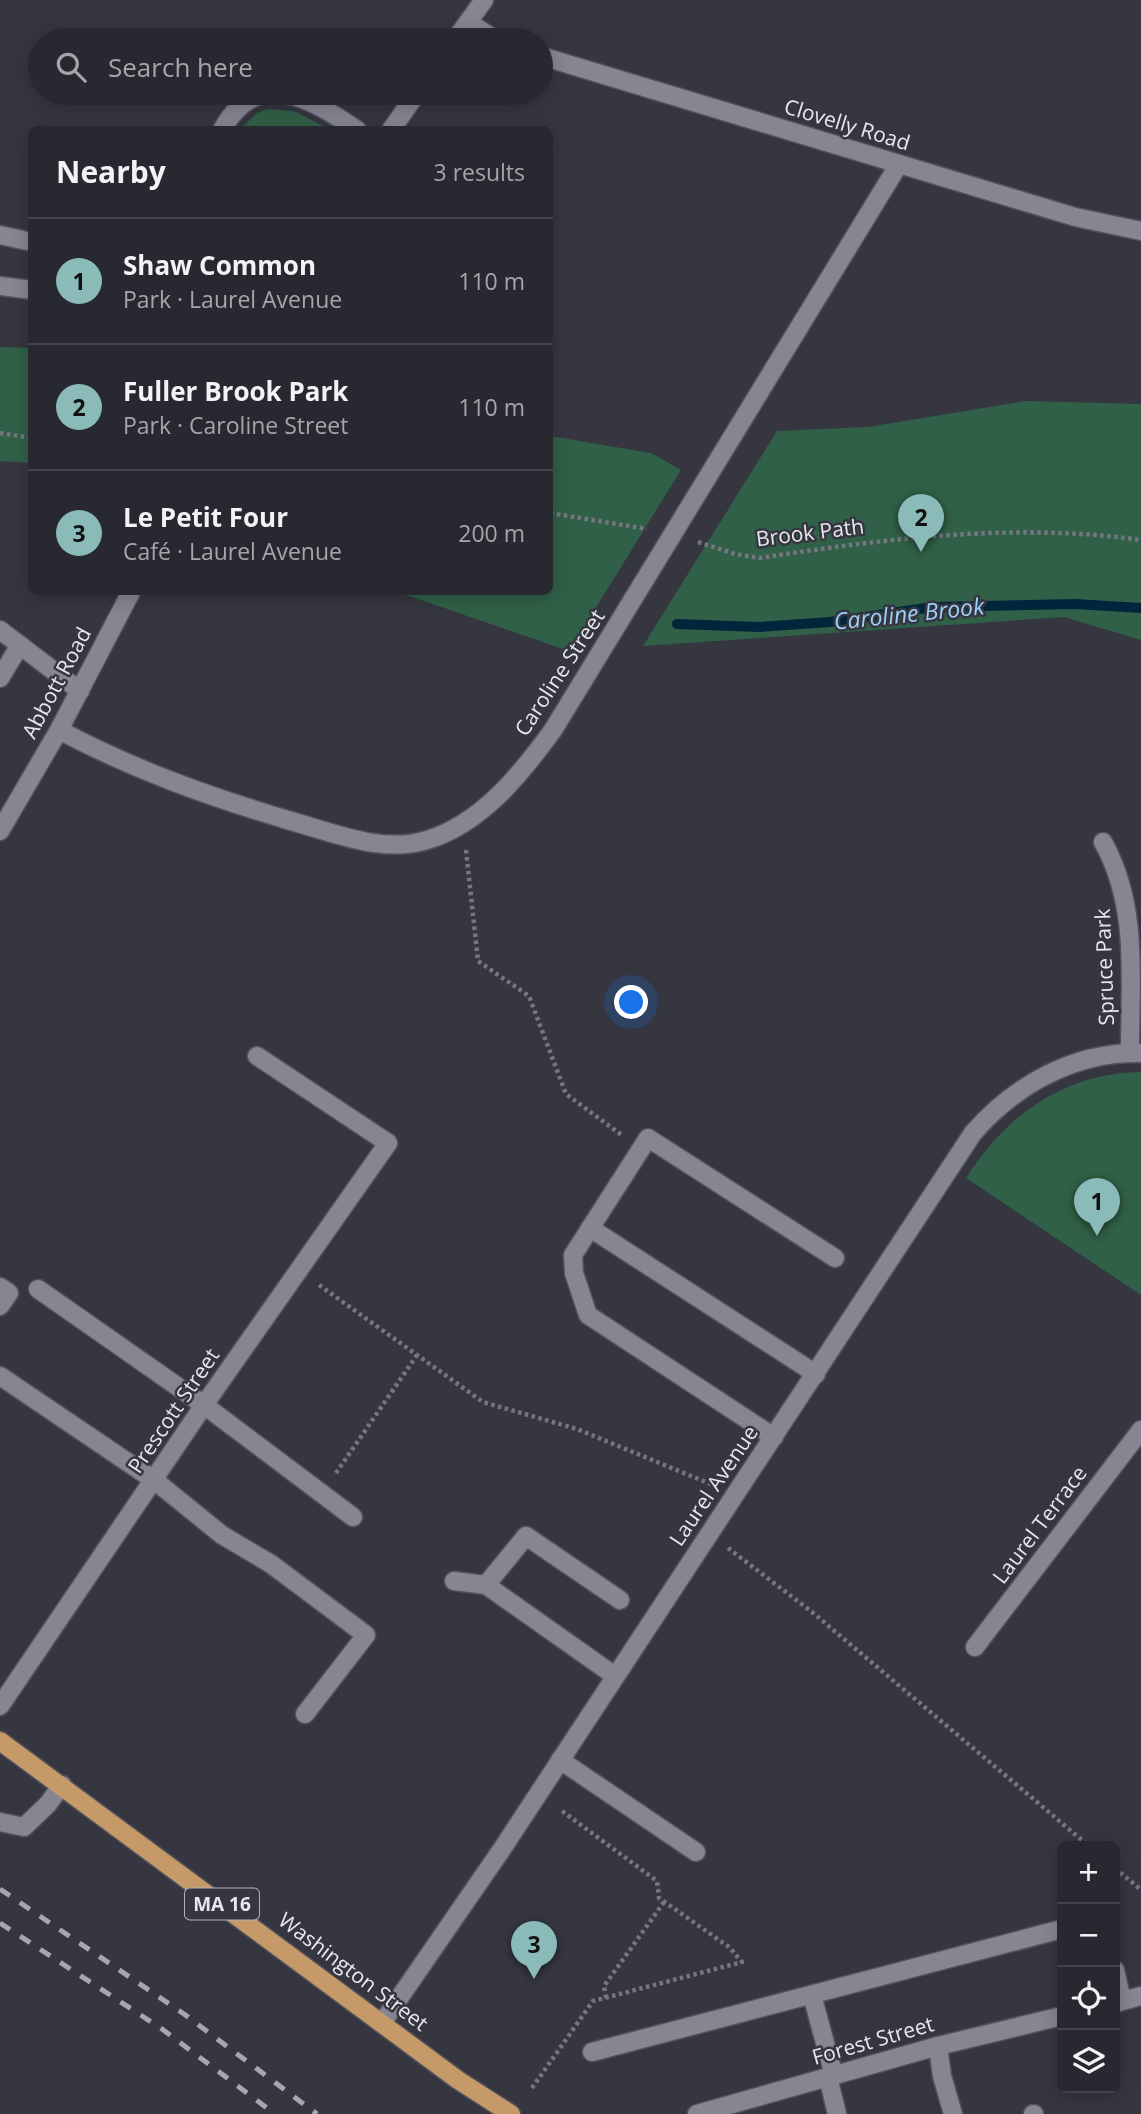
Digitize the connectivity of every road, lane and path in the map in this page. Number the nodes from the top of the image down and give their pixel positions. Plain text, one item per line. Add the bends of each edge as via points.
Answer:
1 (484, 0) edge
2 (468, 22) junction
3 (464, 28) edge
4 (477, 28) edge
5 (553, 60) edge
6 (242, 105) edge
7 (319, 105) edge
8 (409, 105) edge
9 (225, 126) edge
10 (350, 126) edge
11 (394, 126) edge
12 (898, 164) junction
13 (1141, 231) edge
14 (0, 235) edge
15 (28, 241) edge
16 (0, 286) edge
17 (28, 290) edge
18 (0, 433) edge
19 (28, 437) edge
20 (553, 514) edge
21 (658, 531) dead end
22 (1141, 540) edge
23 (695, 541) dead end
24 (129, 595) edge
25 (0, 630) edge
26 (20, 645) junction
27 (0, 678) edge
28 (80, 691) junction
29 (59, 730) junction
30 (463, 823) junction
31 (0, 831) edge
32 (1103, 842) dead end
33 (1136, 1052) edge
34 (257, 1056) dead end
35 (640, 1149) junction
36 (590, 1228) junction
37 (835, 1258) dead end
38 (299, 1270) junction
39 (0, 1287) edge
40 (38, 1289) dead end
41 (0, 1306) edge
42 (417, 1355) junction
43 (816, 1374) junction
44 (0, 1376) edge
45 (204, 1405) junction
46 (1141, 1430) edge
47 (774, 1437) junction
48 (154, 1480) junction
49 (322, 1493) junction
50 (734, 1497) junction
51 (354, 1517) dead end
52 (709, 1534) junction
53 (454, 1581) dead end
54 (486, 1585) junction
55 (620, 1600) dead end
56 (975, 1647) dead end
57 (615, 1676) junction
58 (0, 1706) edge
59 (305, 1714) dead end
60 (0, 1741) edge
61 (560, 1760) junction
62 (62, 1785) junction
63 (562, 1811) dead end
64 (0, 1822) edge
65 (1082, 1841) edge
66 (696, 1852) dead end
67 (1120, 1872) edge
68 (1141, 1890) edge
69 (664, 1902) junction
70 (1057, 1930) edge
71 (812, 1995) junction
72 (1141, 1996) edge
73 (606, 1998) junction
74 (1120, 2002) edge
75 (1057, 2017) edge
76 (382, 2023) junction
77 (938, 2046) junction
78 (592, 2052) dead end
79 (831, 2077) junction
80 (532, 2088) dead end
81 (510, 2114) edge
82 (699, 2114) edge
83 (838, 2114) edge
84 (953, 2114) edge

1 - 2 street
2 - 3 street
2 - 4 street
5 - 12 street, Clovelly Road
6 - 9 street
7 - 10 street
8 - 11 street
12 - 13 street, Clovelly Road via 1075,217
12 - 30 street, Caroline Street via 553,730 512,780
14 - 15 street
16 - 17 street
18 - 19 path
20 - 21 path
22 - 23 path, Brook Path via 1035,533 909,538 759,558
24 - 28 street, Abbott Road
25 - 26 street
26 - 27 street
26 - 28 street
28 - 29 street, Abbott Road
29 - 30 street, Caroline Street via 118,761 197,792 359,840 413,844
29 - 31 street, Abbott Road
30 - 35 path via 478,961 529,996 566,1094
32 - 33 street, Spruce Park via 1123,885 1127,909
33 - 43 street, Laurel Avenue via 1052,1072 986,1118
34 - 38 street, Prescott Street via 388,1143
35 - 36 street
35 - 37 street via 648,1138
36 - 43 street
36 - 47 street via 572,1263 589,1315
38 - 42 path
38 - 45 street, Prescott Street
39 - 41 street via 9,1293
40 - 45 street
42 - 49 path
42 - 50 path via 483,1402 576,1429 705,1480
43 - 47 street, Laurel Avenue
44 - 48 street
45 - 48 street, Prescott Street
45 - 49 street
46 - 56 street, Laurel Terrace
47 - 50 street, Laurel Avenue
48 - 58 street, Prescott Street
48 - 59 street via 222,1535 271,1564 366,1635
49 - 51 street
50 - 52 street, Laurel Avenue
52 - 57 street, Laurel Avenue
52 - 65 path via 812,1612
53 - 54 street
54 - 55 street via 526,1535
54 - 57 street
57 - 61 street, Laurel Avenue
60 - 62 main road, Washington Street / MA 16
61 - 66 street
61 - 76 street, Laurel Avenue
62 - 64 street via 24,1827
62 - 76 main road, Washington Street / MA 16
63 - 69 path via 657,1881
67 - 68 path
69 - 73 path via 604,1986
69 - 73 path via 729,1947 742,1962
70 - 71 street
71 - 78 street
71 - 79 street
72 - 74 street
73 - 80 path via 593,2001
75 - 77 street, Forest Street
76 - 81 main road, Washington Street / MA 16
77 - 79 street, Forest Street
77 - 84 street
79 - 82 street, Forest Street
79 - 83 street

